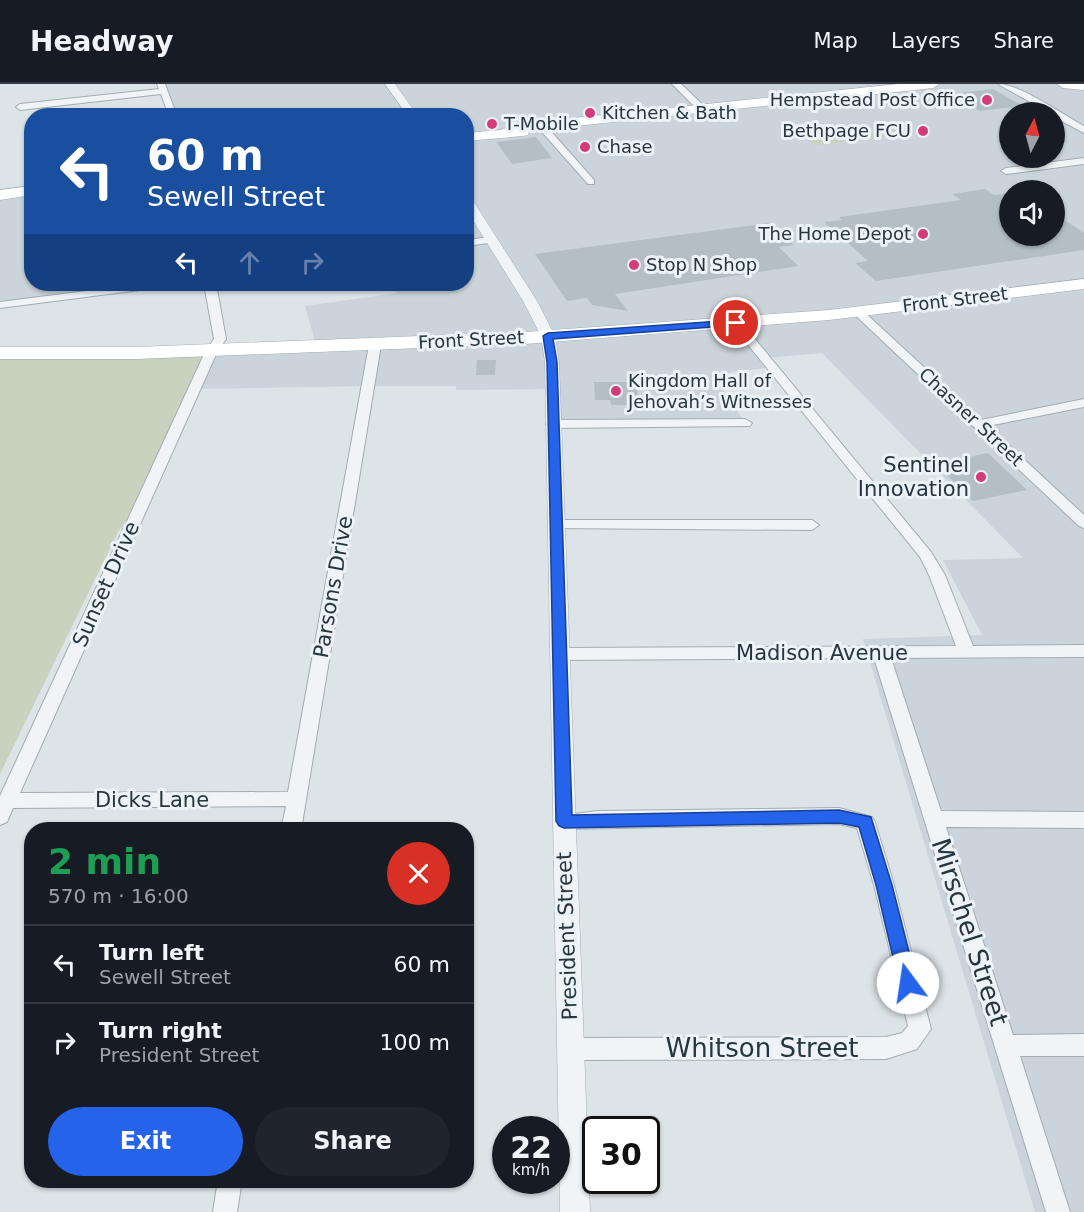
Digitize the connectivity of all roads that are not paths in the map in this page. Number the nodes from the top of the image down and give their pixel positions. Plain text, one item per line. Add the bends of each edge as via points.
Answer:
1 (390, 84) edge
2 (676, 84) edge
3 (933, 84) edge
4 (1002, 84) edge
5 (1063, 84) edge
6 (1084, 86) edge
7 (163, 87) edge
8 (1034, 102) edge
9 (20, 107) dead end
10 (170, 108) edge
11 (407, 108) edge
12 (702, 109) junction
13 (612, 119) junction
14 (1065, 119) edge
15 (545, 130) junction
16 (1084, 130) edge
17 (506, 132) junction
18 (474, 136) edge
19 (1084, 161) edge
20 (1067, 163) junction
21 (1006, 171) dead end
22 (1084, 174) edge
23 (591, 182) dead end
24 (24, 191) edge
25 (0, 195) edge
26 (474, 212) edge
27 (492, 240) junction
28 (474, 242) edge
29 (1084, 284) edge
30 (109, 291) edge
31 (211, 291) edge
32 (0, 305) edge
33 (858, 312) junction
34 (736, 323) junction
35 (548, 336) junction
36 (375, 345) junction
37 (212, 350) junction
38 (0, 353) edge
39 (1084, 403) edge
40 (745, 423) dead end
41 (553, 424) junction
42 (978, 424) junction
43 (1084, 523) edge
44 (556, 525) junction
45 (812, 525) dead end
46 (1084, 651) edge
47 (967, 652) junction
48 (881, 653) junction
49 (560, 654) junction
50 (297, 800) junction
51 (4, 809) edge
52 (934, 819) junction
53 (1084, 820) edge
54 (564, 821) junction
55 (293, 822) edge
56 (1084, 1045) edge
57 (1006, 1046) junction
58 (571, 1049) junction
59 (229, 1188) edge
60 (225, 1212) edge
61 (575, 1212) edge
62 (1058, 1212) edge

1 - 11 street
2 - 12 street
3 - 12 main road
4 - 8 street
5 - 6 main road
7 - 9 street
7 - 10 street
12 - 13 main road
13 - 15 main road
13 - 17 main road
14 - 16 street
15 - 17 main road
15 - 23 street
17 - 18 main road
19 - 20 street
20 - 21 street
20 - 22 street
24 - 25 main road
26 - 27 street, President Street
27 - 28 street
27 - 35 street, President Street
29 - 33 main road, Front Street
30 - 32 street
31 - 37 street, Sunset Drive via 220,339
33 - 34 main road, Front Street
33 - 42 street, Chasner Street
34 - 35 main road, Front Street
34 - 47 street via 926,555
35 - 36 main road, Front Street
35 - 41 street, President Street
36 - 37 main road, Front Street
36 - 50 street, Parsons Drive
37 - 38 main road, Front Street
37 - 51 street, Sunset Drive
39 - 42 street
40 - 41 street
41 - 44 street, President Street
42 - 43 street, Chasner Street
44 - 45 street
44 - 49 street, President Street
46 - 47 street, Madison Avenue
47 - 48 street, Madison Avenue
48 - 49 street, Madison Avenue
48 - 52 street, Mirschel Street
49 - 54 street, President Street
50 - 51 street, Dicks Lane
50 - 55 street, Parsons Drive
52 - 53 street
52 - 57 street, Mirschel Street
54 - 58 street, President Street
54 - 58 street, Whitson Street via 839,816 865,822 920,1029 909,1042 886,1048
56 - 57 street
57 - 62 street, Mirschel Street
58 - 61 street, President Street
59 - 60 street

